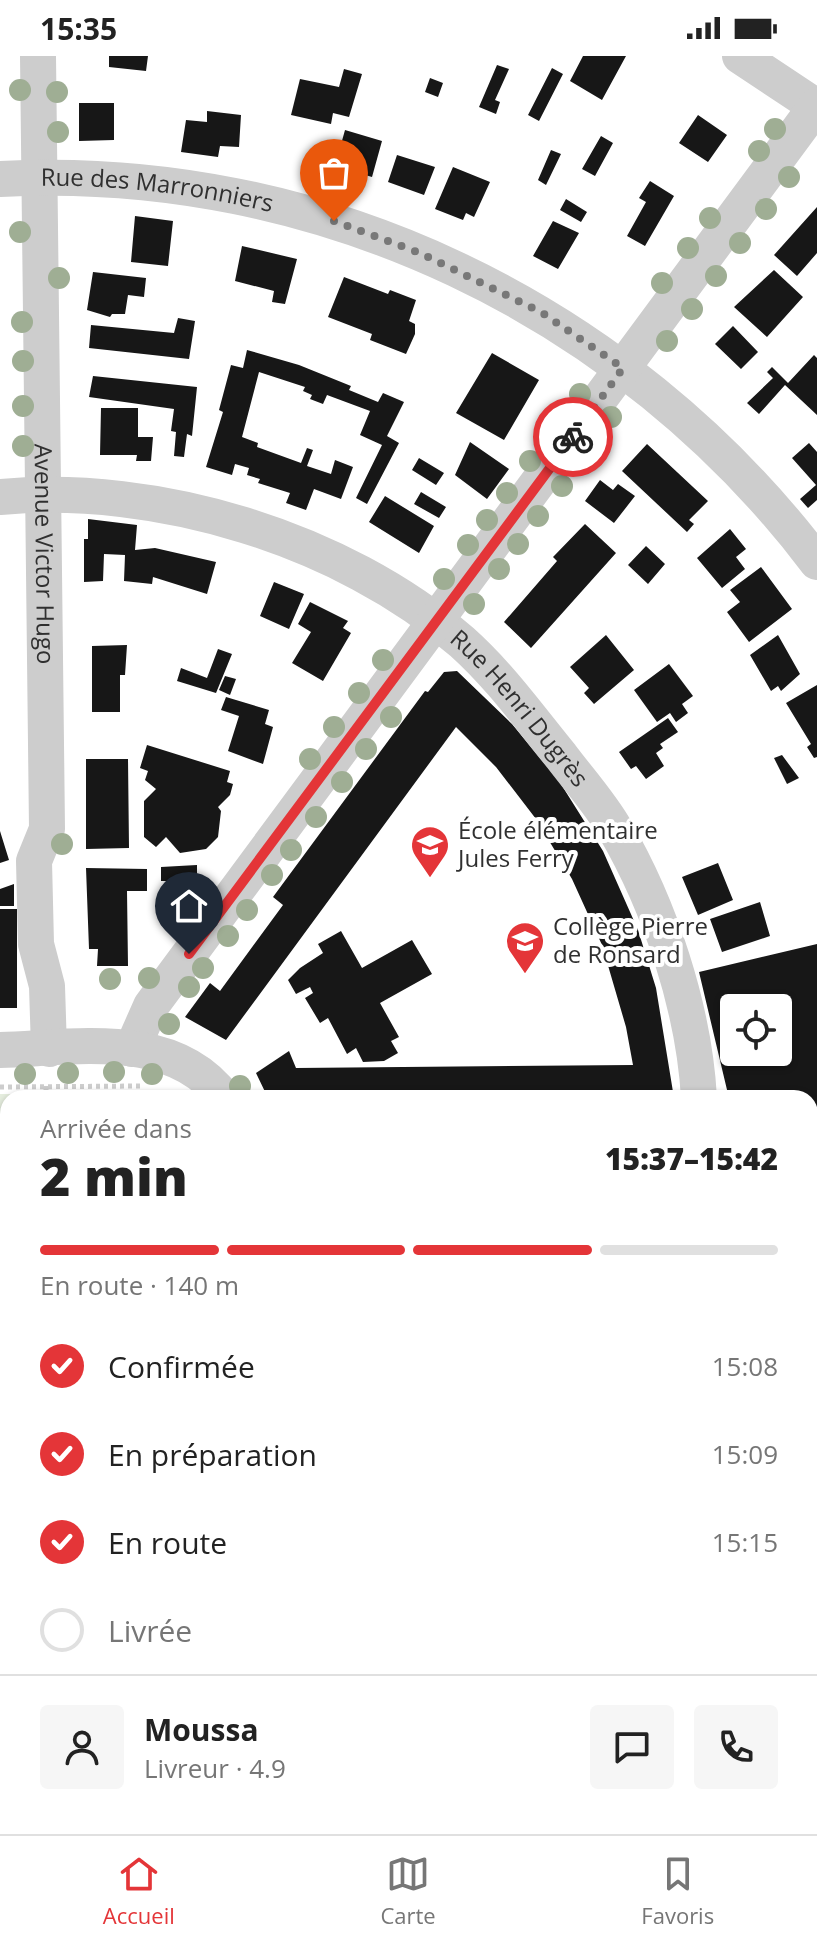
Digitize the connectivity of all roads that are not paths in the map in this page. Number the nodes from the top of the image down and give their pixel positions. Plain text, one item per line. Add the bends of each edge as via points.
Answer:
1 (38, 56) edge
2 (740, 56) edge
3 (817, 106) edge
4 (39, 178) junction
5 (0, 179) edge
6 (623, 368) junction
7 (42, 495) junction
8 (0, 497) edge
9 (817, 562) edge
10 (435, 622) junction
11 (49, 1049) junction
12 (132, 1049) junction
13 (0, 1050) edge
14 (218, 1090) edge
15 (698, 1090) edge

1 - 4 street, Avenue Victor Hugo
2 - 3 street
3 - 6 street
4 - 5 street, Rue des Marronniers
4 - 6 street, Rue des Marronniers via 216,192 357,228 541,312
4 - 7 street, Avenue Victor Hugo
6 - 9 street, Rue des Marronniers via 701,431
6 - 10 street
7 - 8 street, Rue Henri Dugrès
7 - 10 street, Rue Henri Dugrès via 184,508 265,531 335,560
7 - 11 street, Avenue Victor Hugo via 47,829 34,861 36,944 47,986
10 - 12 street via 151,1006
10 - 15 street, Rue Henri Dugrès via 505,685 614,826 665,936
11 - 12 street
11 - 13 street
12 - 14 street via 186,1062

